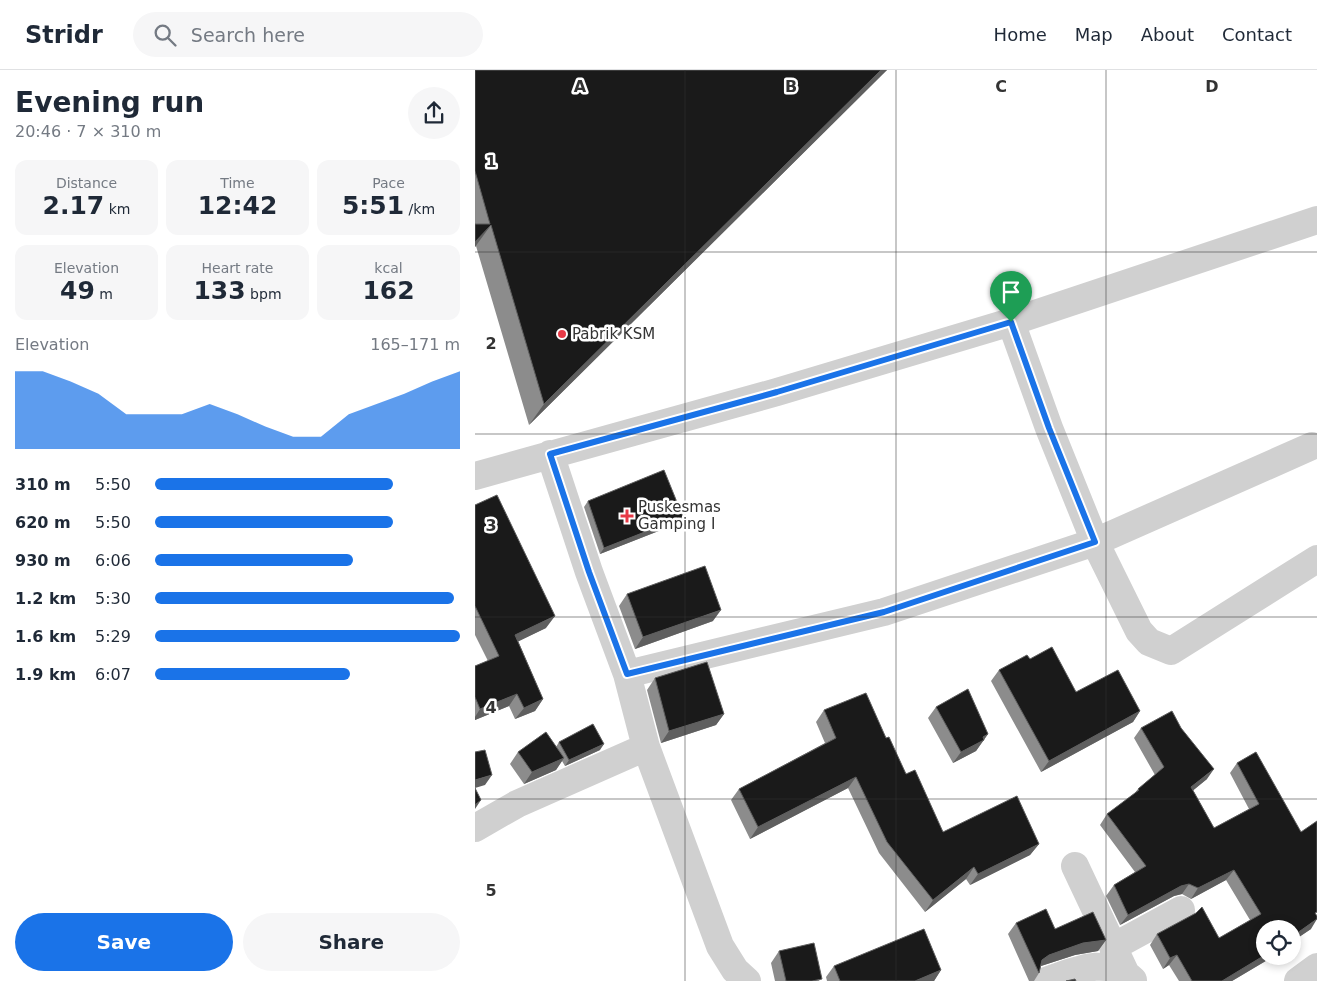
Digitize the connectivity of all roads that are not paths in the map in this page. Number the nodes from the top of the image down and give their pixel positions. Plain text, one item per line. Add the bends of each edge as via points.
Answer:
1 (1317, 220) edge
2 (1011, 322) junction
3 (1312, 446) dead end
4 (550, 454) junction
5 (475, 476) edge
6 (1095, 542) junction
7 (1317, 560) edge
8 (627, 674) junction
9 (647, 748) junction
10 (475, 828) edge
11 (1075, 866) dead end
12 (1181, 910) dead end
13 (1113, 947) junction
14 (1317, 967) edge
15 (1129, 976) edge
16 (747, 981) edge
17 (1046, 981) edge
18 (1298, 981) edge

1 - 2 street
2 - 4 street via 759,397
2 - 6 street
3 - 6 street
4 - 5 street
4 - 8 street
6 - 7 street via 1139,631 1149,642 1171,651
6 - 8 street via 884,612
8 - 9 street
9 - 10 street via 517,804
9 - 16 street via 720,946 735,970
11 - 13 street
12 - 13 street
13 - 15 street
14 - 18 street
15 - 17 street via 1107,965

